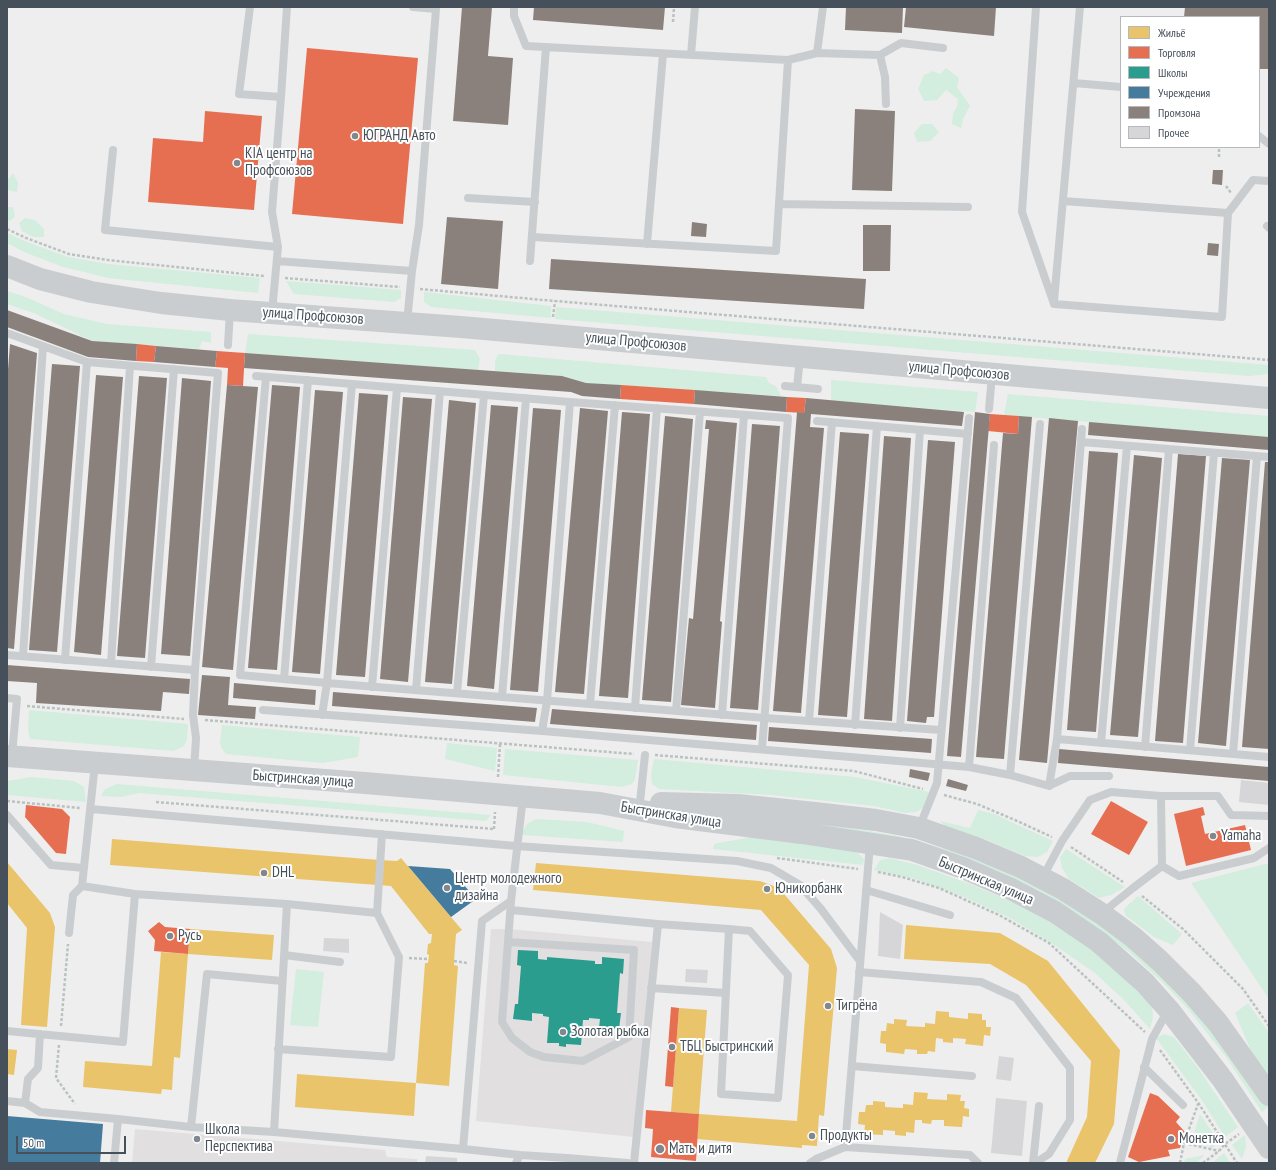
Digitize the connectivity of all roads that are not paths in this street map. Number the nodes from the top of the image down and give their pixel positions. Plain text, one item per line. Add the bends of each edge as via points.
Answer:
1 (250, 7) edge
2 (287, 7) edge
3 (413, 7) edge
4 (514, 7) edge
5 (695, 7) edge
6 (823, 7) edge
7 (1036, 7) edge
8 (1080, 7) edge
9 (546, 47) junction
10 (943, 48) dead end
11 (817, 53) junction
12 (663, 54) junction
13 (691, 55) junction
14 (880, 56) junction
15 (788, 60) junction
16 (1074, 83) junction
17 (1120, 87) edge
18 (281, 97) junction
19 (886, 104) dead end
20 (1260, 137) edge
21 (1269, 144) edge
22 (113, 150) dead end
23 (1269, 181) edge
24 (468, 198) dead end
25 (1063, 201) junction
26 (534, 202) junction
27 (779, 204) junction
28 (968, 206) dead end
29 (1228, 213) junction
30 (532, 237) junction
31 (647, 244) junction
32 (278, 247) junction
33 (276, 261) junction
34 (530, 261) dead end
35 (7, 266) edge
36 (412, 271) junction
37 (1054, 304) junction
38 (230, 310) junction
39 (272, 313) junction
40 (407, 323) junction
41 (7, 333) edge
42 (43, 346) junction
43 (228, 346) dead end
44 (800, 357) junction
45 (87, 362) junction
46 (130, 366) junction
47 (174, 369) junction
48 (992, 374) junction
49 (256, 376) dead end
50 (266, 377) junction
51 (308, 380) junction
52 (352, 384) junction
53 (785, 386) dead end
54 (798, 387) junction
55 (397, 388) junction
56 (818, 389) dead end
57 (440, 391) junction
58 (484, 395) junction
59 (526, 398) junction
60 (1269, 398) edge
61 (570, 402) junction
62 (615, 405) junction
63 (657, 408) junction
64 (989, 409) dead end
65 (700, 412) junction
66 (744, 415) junction
67 (969, 418) dead end
68 (817, 420) dead end
69 (832, 422) junction
70 (1040, 424) dead end
71 (877, 426) junction
72 (1082, 429) dead end
73 (920, 430) junction
74 (968, 434) junction
75 (1081, 442) junction
76 (994, 445) dead end
77 (1127, 446) junction
78 (1169, 449) junction
79 (1214, 453) junction
80 (1257, 456) junction
81 (1269, 457) edge
82 (7, 655) edge
83 (23, 656) junction
84 (65, 660) junction
85 (111, 663) junction
86 (151, 666) junction
87 (195, 670) junction
88 (284, 679) junction
89 (327, 683) junction
90 (372, 687) junction
91 (416, 690) junction
92 (457, 693) junction
93 (502, 697) junction
94 (7, 698) edge
95 (547, 701) junction
96 (590, 704) junction
97 (635, 708) junction
98 (263, 710) dead end
99 (676, 711) junction
100 (322, 715) junction
101 (722, 715) junction
102 (765, 718) junction
103 (809, 721) junction
104 (855, 725) junction
105 (900, 728) junction
106 (941, 730) junction
107 (542, 731) junction
108 (1057, 739) junction
109 (1101, 743) junction
110 (1145, 747) junction
111 (762, 749) junction
112 (1190, 750) junction
113 (1233, 754) junction
114 (645, 755) dead end
115 (10, 756) edge
116 (1269, 758) edge
117 (95, 762) junction
118 (938, 764) junction
119 (969, 767) junction
120 (194, 771) junction
121 (1010, 775) junction
122 (1109, 776) dead end
123 (1049, 786) junction
124 (1161, 796) junction
125 (523, 797) junction
126 (640, 802) junction
127 (600, 803) junction
128 (91, 809) junction
129 (7, 815) edge
130 (1269, 816) edge
131 (919, 828) junction
132 (382, 834) junction
133 (870, 843) junction
134 (516, 846) junction
135 (1269, 848) edge
136 (1162, 866) junction
137 (84, 868) junction
138 (1043, 878) junction
139 (82, 886) junction
140 (866, 890) junction
141 (135, 894) junction
142 (511, 901) junction
143 (287, 904) junction
144 (511, 910) junction
145 (377, 913) junction
146 (1102, 914) junction
147 (950, 915) dead end
148 (658, 924) junction
149 (729, 929) junction
150 (69, 933) dead end
151 (508, 942) junction
152 (284, 955) junction
153 (860, 961) junction
154 (340, 962) dead end
155 (860, 972) junction
156 (282, 981) junction
157 (651, 988) junction
158 (726, 993) junction
159 (1169, 1010) junction
160 (7, 1031) edge
161 (40, 1034) junction
162 (278, 1049) junction
163 (852, 1066) junction
164 (1144, 1067) junction
165 (972, 1076) dead end
166 (1269, 1095) edge
167 (7, 1101) edge
168 (25, 1103) junction
169 (1183, 1105) dead end
170 (1039, 1106) dead end
171 (118, 1119) junction
172 (191, 1127) junction
173 (274, 1132) junction
174 (845, 1147) junction
175 (1269, 1148) edge
176 (463, 1149) junction
177 (518, 1159) edge
178 (565, 1160) edge
179 (114, 1163) edge
180 (628, 1163) edge
181 (634, 1163) edge
182 (810, 1163) edge
183 (978, 1163) edge
184 (1034, 1163) edge
185 (1120, 1163) edge

1 - 18 lane via 240,94
2 - 18 lane
3 - 36 lane via 436,9 419,225
4 - 9 lane via 514,16 526,46
5 - 13 lane
6 - 11 lane
7 - 37 lane via 1022,212
8 - 16 lane
9 - 12 lane
9 - 26 lane
10 - 14 lane via 901,43
11 - 14 lane
11 - 15 lane
12 - 13 lane
12 - 31 lane
13 - 15 lane
14 - 19 lane via 885,77
15 - 27 lane
16 - 17 lane
16 - 25 lane
18 - 32 lane via 272,212
20 - 21 lane
22 - 32 lane via 105,230
23 - 29 lane via 1253,180
24 - 26 lane
25 - 29 lane
25 - 37 lane
26 - 30 lane
27 - 28 lane
27 - 31 lane via 776,251
29 - 37 lane via 1222,317
30 - 31 lane
30 - 34 lane
32 - 33 lane
33 - 36 lane
33 - 39 lane
35 - 38 main road, улица Профсоюзов via 91,292
36 - 40 lane
38 - 39 main road, улица Профсоюзов
38 - 43 lane
39 - 40 main road, улица Профсоюзов
40 - 44 main road, улица Профсоюзов
41 - 42 lane
42 - 45 lane
42 - 83 lane
44 - 48 main road, улица Профсоюзов
44 - 54 lane
45 - 46 lane
45 - 84 lane
46 - 47 lane
46 - 85 lane
47 - 86 lane
47 - 87 lane via 218,373
48 - 60 main road, улица Профсоюзов
48 - 64 lane
49 - 50 lane
50 - 51 lane
50 - 88 lane via 240,675
51 - 52 lane
51 - 88 lane
52 - 55 lane
52 - 89 lane
53 - 54 lane
54 - 56 lane
55 - 57 lane
55 - 90 lane
57 - 58 lane
57 - 91 lane
58 - 59 lane
58 - 92 lane
59 - 61 lane
59 - 93 lane
61 - 62 lane
61 - 95 lane
62 - 63 lane
62 - 96 lane
63 - 65 lane
63 - 97 lane
65 - 66 lane
65 - 99 lane
66 - 101 lane
66 - 102 lane via 788,418
67 - 74 lane
68 - 69 lane
69 - 71 lane
69 - 103 lane
70 - 121 lane
71 - 73 lane
71 - 104 lane
72 - 75 lane
73 - 74 lane
73 - 105 lane
74 - 106 lane
75 - 77 lane
75 - 108 lane
76 - 119 lane
77 - 78 lane
77 - 109 lane
78 - 79 lane
78 - 110 lane
79 - 80 lane
79 - 112 lane
80 - 81 lane
80 - 113 lane
82 - 83 lane
83 - 84 lane
84 - 85 lane
85 - 86 lane
86 - 87 lane
87 - 120 lane via 192,715 196,738
88 - 89 lane
89 - 90 lane
89 - 100 lane
90 - 91 lane
91 - 92 lane
92 - 93 lane
93 - 95 lane
94 - 115 lane via 17,699
95 - 96 lane
95 - 107 lane
96 - 97 lane
97 - 99 lane
98 - 100 lane
99 - 101 lane
100 - 107 lane
101 - 102 lane
102 - 103 lane
102 - 111 lane
103 - 104 lane
104 - 105 lane
105 - 106 lane
106 - 118 lane
107 - 111 lane
108 - 109 lane
108 - 123 lane
109 - 110 lane
110 - 112 lane
111 - 118 lane
112 - 113 lane
113 - 116 lane
114 - 126 lane
115 - 117 main road, Быстринская улица
117 - 120 main road, Быстринская улица
117 - 128 lane
118 - 119 lane
118 - 131 lane via 937,783
119 - 121 lane
120 - 125 main road, Быстринская улица
121 - 123 lane
122 - 123 lane via 1070,776
124 - 130 lane via 1218,796 1231,815
124 - 136 lane
124 - 138 lane via 1111,792 1090,800 1062,842
125 - 127 main road, Быстринская улица
125 - 134 lane
126 - 127 main road, Быстринская улица
126 - 131 main road, Быстринская улица via 738,805 876,820
127 - 133 main road, Быстринская улица via 674,817
128 - 132 lane
128 - 137 lane
129 - 137 lane via 52,865
131 - 138 main road, Быстринская улица via 976,848
132 - 134 lane
132 - 145 lane
133 - 140 lane
133 - 159 main road, Быстринская улица via 912,850 963,868 1055,912 1098,942 1145,983
134 - 142 lane
134 - 153 lane via 737,861 771,868 800,885
135 - 136 lane via 1254,858 1179,876
136 - 146 lane
137 - 139 lane
138 - 146 main road, Быстринская улица
139 - 141 lane
139 - 150 lane via 73,895
140 - 147 lane
140 - 153 lane
141 - 143 lane
141 - 161 lane via 123,1042
142 - 144 lane
142 - 176 lane via 482,921
143 - 145 lane
143 - 152 lane
144 - 148 lane
144 - 151 lane
145 - 162 lane via 399,957 391,1057
146 - 166 main road, Быстринская улица via 1133,937 1191,992 1218,1023
148 - 149 lane
148 - 157 lane
149 - 158 lane
149 - 158 lane via 750,931 788,975 778,1098 721,1094
151 - 151 lane via 502,1022 512,1038 530,1052 544,1057 583,1061 628,1037 634,950
152 - 154 lane
152 - 156 lane
153 - 155 lane
155 - 163 lane
155 - 184 lane via 981,982 1016,998 1070,1068 1070,1120 1049,1154
156 - 162 lane
156 - 172 lane via 207,974
157 - 158 lane
157 - 181 lane
159 - 164 lane via 1152,1039
159 - 175 main road, Быстринская улица via 1223,1080
160 - 161 lane
161 - 168 lane via 38,1068 28,1079
162 - 173 lane
163 - 165 lane
163 - 174 lane
164 - 169 lane
164 - 185 lane
167 - 168 lane
168 - 171 lane via 40,1112
170 - 184 lane
171 - 172 lane
171 - 179 lane
172 - 173 lane
173 - 176 lane
174 - 182 lane
174 - 183 lane via 970,1155
176 - 177 lane
177 - 178 lane
178 - 180 lane

